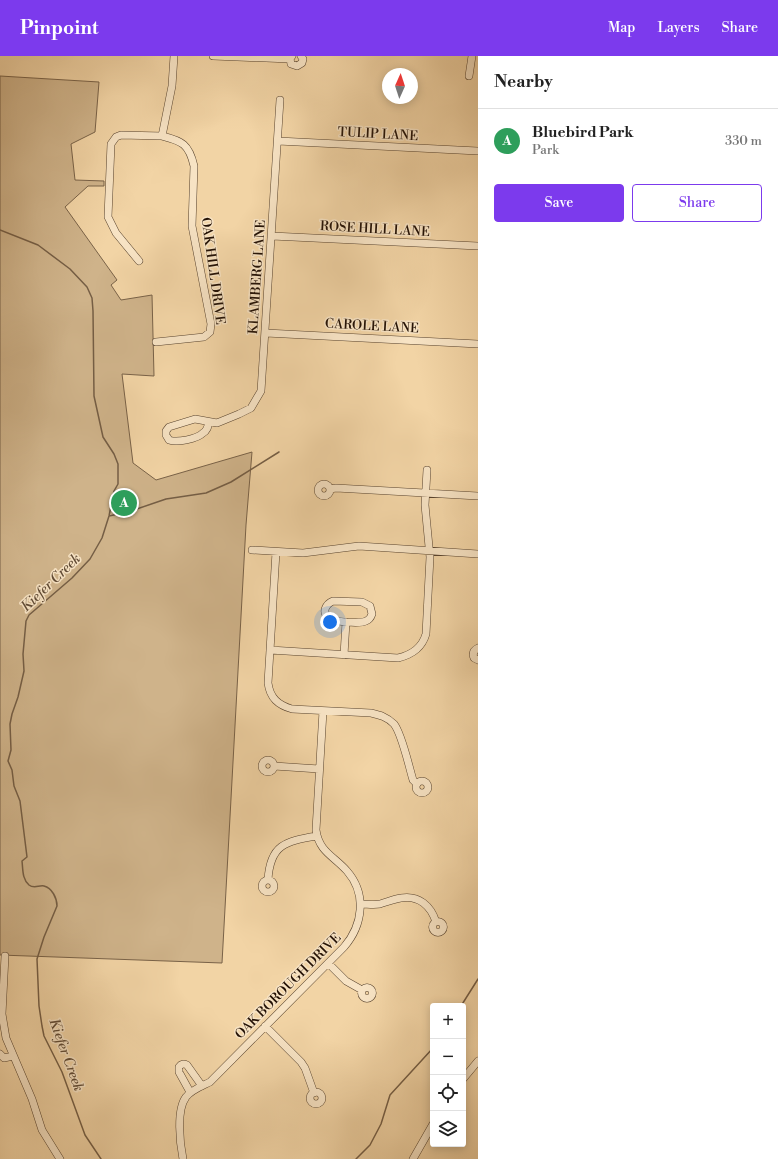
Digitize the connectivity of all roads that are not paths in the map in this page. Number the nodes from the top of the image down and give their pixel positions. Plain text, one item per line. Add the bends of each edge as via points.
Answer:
1 (174, 56) edge
2 (213, 56) edge
3 (301, 56) edge
4 (472, 56) edge
5 (291, 58) edge
6 (469, 76) dead end
7 (280, 100) dead end
8 (162, 136) junction
9 (278, 141) junction
10 (478, 151) edge
11 (272, 236) junction
12 (478, 246) edge
13 (139, 261) dead end
14 (266, 333) junction
15 (156, 342) dead end
16 (478, 344) edge
17 (209, 422) junction
18 (427, 470) dead end
19 (330, 489) dead end
20 (425, 493) junction
21 (478, 496) edge
22 (252, 550) dead end
23 (430, 551) junction
24 (276, 552) junction
25 (478, 554) edge
26 (346, 622) junction
27 (478, 648) edge
28 (270, 650) junction
29 (344, 655) junction
30 (478, 660) edge
31 (323, 711) junction
32 (274, 766) dead end
33 (319, 769) junction
34 (417, 784) dead end
35 (317, 836) junction
36 (268, 880) dead end
37 (361, 904) junction
38 (436, 922) dead end
39 (5, 956) dead end
40 (328, 963) junction
41 (362, 990) dead end
42 (265, 1026) junction
43 (8, 1044) junction
44 (0, 1051) edge
45 (0, 1054) edge
46 (13, 1056) junction
47 (478, 1061) edge
48 (466, 1075) edge
49 (202, 1086) junction
50 (190, 1092) junction
51 (314, 1092) dead end
52 (430, 1129) edge
53 (60, 1159) edge
54 (183, 1159) edge
55 (413, 1159) edge

1 - 8 street via 172,86
2 - 5 street
3 - 5 street via 303,61 299,66 293,65
4 - 6 street
7 - 9 street, KLAMBERG LANE
8 - 13 street via 121,135 111,144 108,217 116,232
8 - 15 street, OAK HILL DRIVE via 183,143 192,157 192,226 211,324 210,332 204,337
9 - 10 street, TULIP LANE
9 - 11 street, KLAMBERG LANE
11 - 12 street, ROSE HILL LANE
11 - 14 street, KLAMBERG LANE
14 - 16 street, CAROLE LANE
14 - 17 street, KLAMBERG LANE via 262,387 258,399 251,408 239,414 217,423
17 - 17 street, KLAMBERG LANE via 195,419 169,427 166,435 169,440 180,441 202,435
18 - 20 street
19 - 20 street
20 - 21 street
20 - 23 street
22 - 24 street
23 - 24 street via 359,546 312,552
23 - 25 street
23 - 29 street via 426,634 421,645 411,653 398,658
24 - 28 street
26 - 26 street via 368,620 372,613 370,606 362,602 349,601 333,601 327,604 325,613 329,618
26 - 29 street
27 - 30 street via 473,654
28 - 29 street
28 - 31 street via 268,683 271,695 276,701 292,709
31 - 33 street
31 - 34 street via 371,713 388,719 398,730 413,780
32 - 33 street
33 - 35 street
35 - 36 street via 295,840 279,848 268,869
35 - 37 street, OAK BOROUGH DRIVE via 322,847 352,877
37 - 38 street via 414,898 426,904 434,913
37 - 40 street, OAK BOROUGH DRIVE via 358,922 351,939
39 - 43 street via 2,1014
40 - 41 street via 346,981
40 - 42 street, OAK BOROUGH DRIVE
42 - 49 street, OAK BOROUGH DRIVE via 210,1082
42 - 51 street via 301,1062
43 - 44 street
43 - 46 street
45 - 46 street via 4,1058
46 - 53 street via 32,1099 42,1130
47 - 48 street
49 - 50 street, OAK BOROUGH DRIVE
49 - 50 street via 188,1065 181,1064 179,1072
50 - 54 street via 182,1103 180,1114
52 - 55 street

